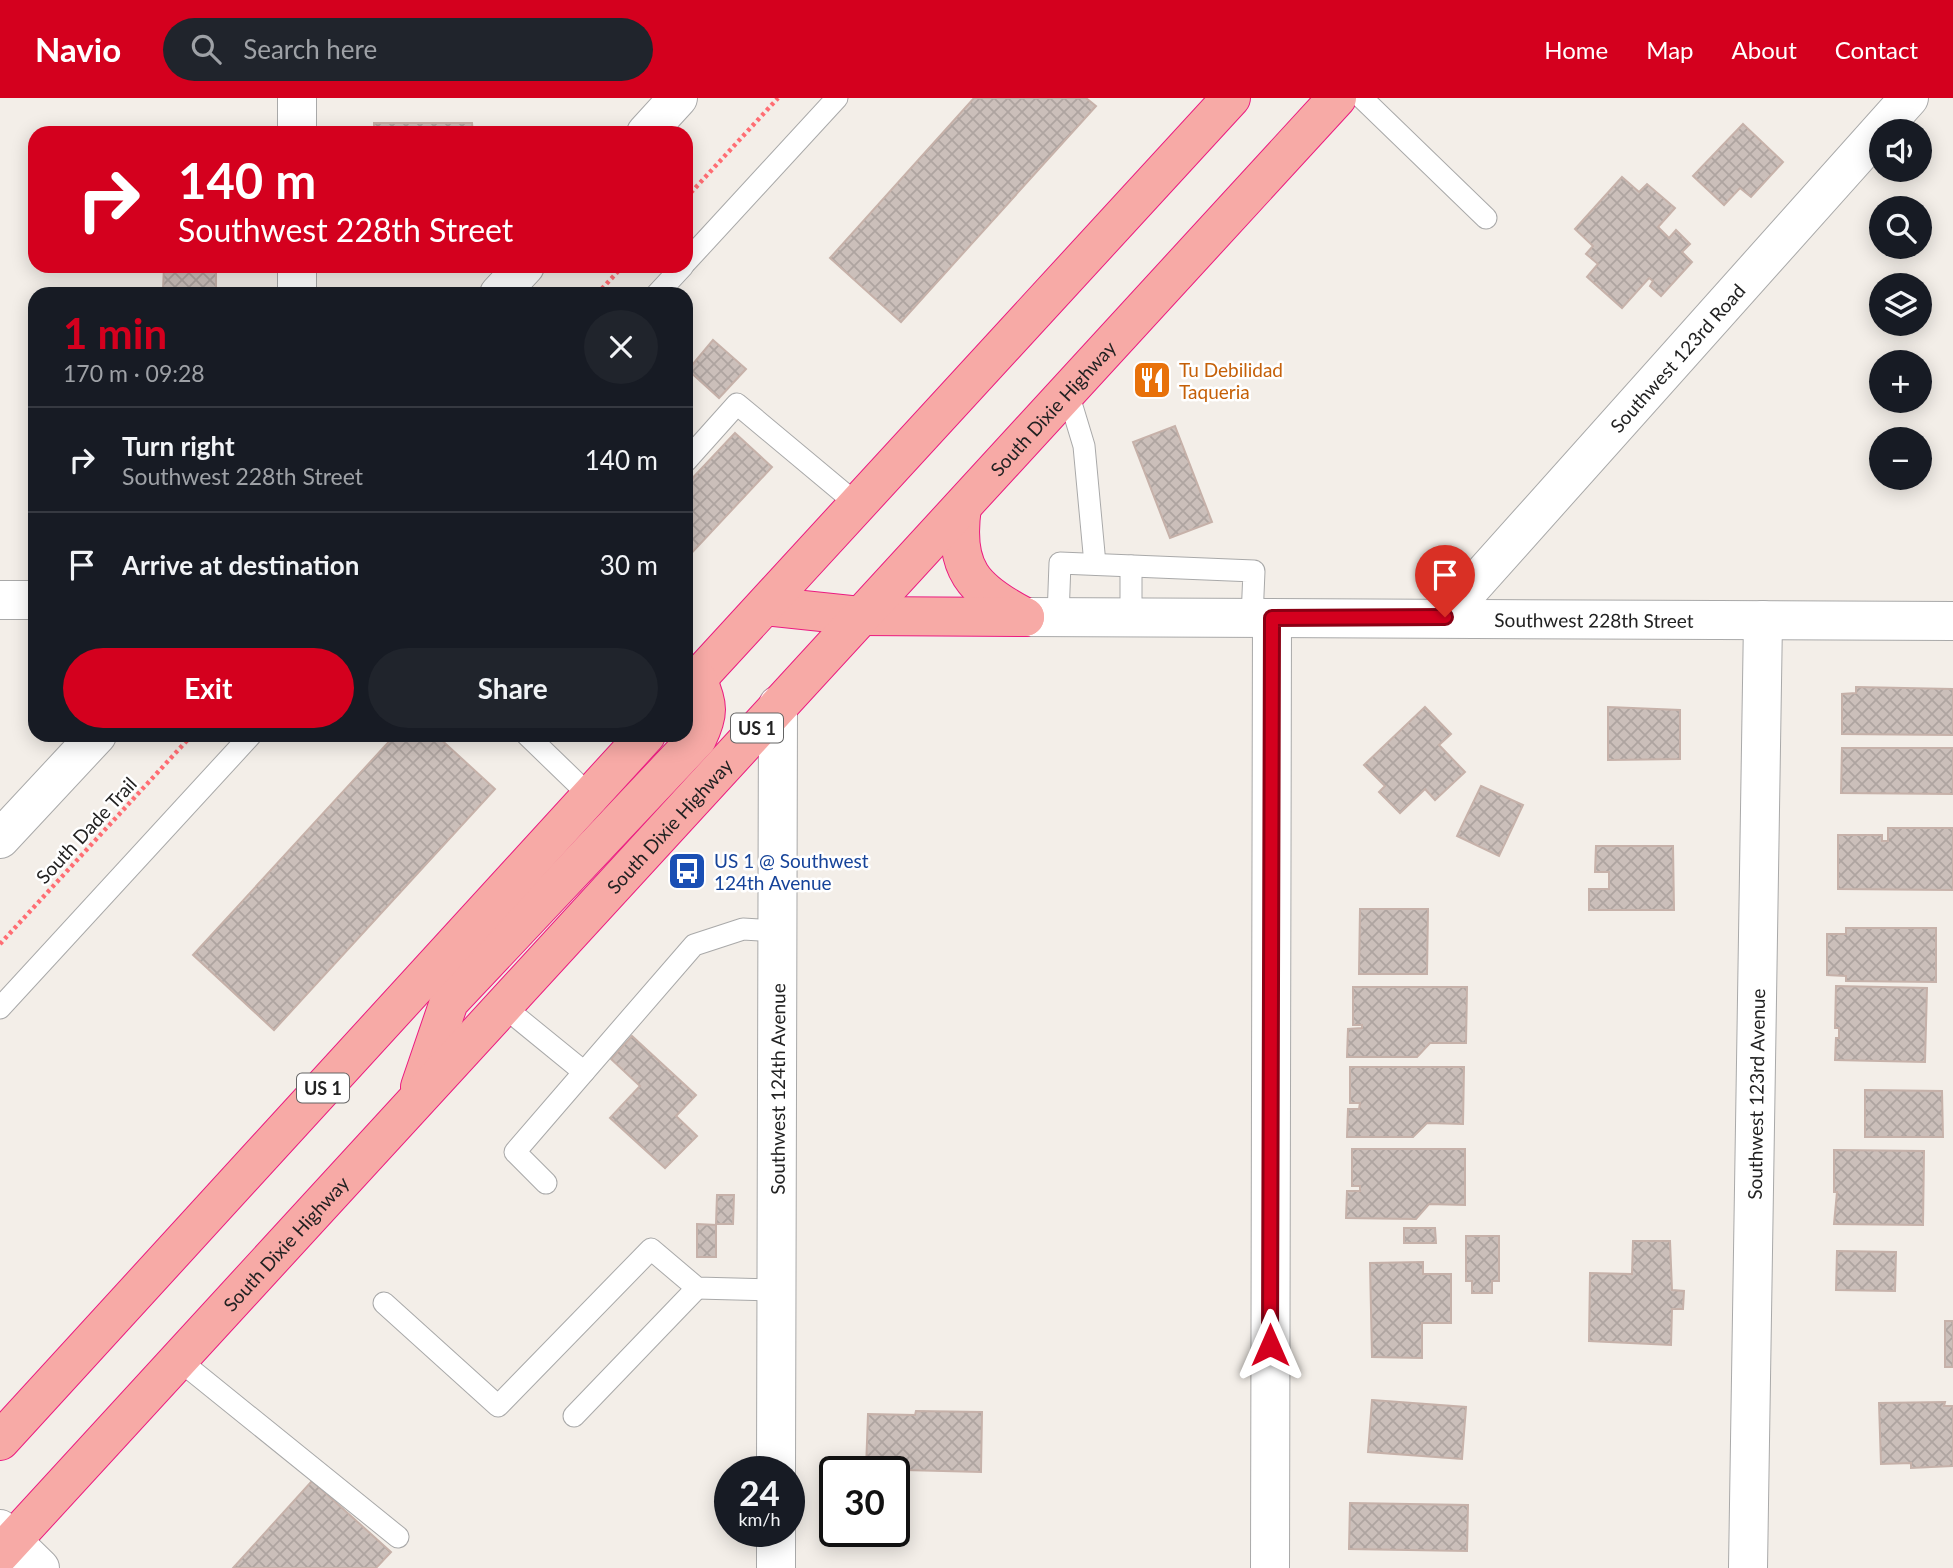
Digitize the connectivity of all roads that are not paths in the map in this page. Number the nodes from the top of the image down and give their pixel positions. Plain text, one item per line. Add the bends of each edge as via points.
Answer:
1 (298, 98) edge
2 (678, 98) edge
3 (837, 98) edge
4 (1337, 98) edge
5 (1362, 98) edge
6 (1909, 98) edge
7 (1216, 103) edge
8 (297, 126) edge
9 (652, 126) edge
10 (1486, 218) dead end
11 (693, 254) edge
12 (518, 273) edge
13 (676, 273) edge
14 (506, 287) edge
15 (663, 287) edge
16 (1068, 393) junction
17 (693, 453) edge
18 (858, 505) junction
19 (962, 507) junction
20 (1095, 565) junction
21 (1131, 566) junction
22 (0, 600) edge
23 (28, 600) edge
24 (765, 606) junction
25 (859, 616) junction
26 (1042, 617) junction
27 (1131, 617) junction
28 (1445, 617) junction
29 (1262, 618) junction
30 (1763, 620) junction
31 (1953, 621) edge
32 (693, 684) edge
33 (693, 686) edge
34 (778, 705) junction
35 (90, 742) edge
36 (245, 742) edge
37 (534, 742) edge
38 (640, 742) edge
39 (590, 796) junction
40 (0, 839) edge
41 (778, 931) junction
42 (503, 1006) junction
43 (0, 1008) edge
44 (584, 1072) junction
45 (415, 1102) junction
46 (546, 1183) dead end
47 (697, 1288) junction
48 (777, 1290) junction
49 (384, 1303) dead end
50 (179, 1360) junction
51 (574, 1416) dead end
52 (0, 1441) edge
53 (776, 1456) edge
54 (398, 1537) dead end
55 (4, 1542) edge
56 (776, 1547) edge
57 (40, 1568) edge
58 (776, 1568) edge
59 (1270, 1568) edge
60 (1748, 1568) edge

1 - 8 street
2 - 9 street
3 - 11 lane
4 - 16 highway, South Dixie Highway / US 1
5 - 10 lane
6 - 28 street, Southwest 123rd Road
7 - 18 highway
12 - 14 street
13 - 15 lane
16 - 19 highway, South Dixie Highway / US 1
16 - 20 lane via 1084,446
17 - 18 lane via 737,404
18 - 24 highway
19 - 25 highway, South Dixie Highway / US 1
19 - 26 highway via 958,533 968,571 990,599
20 - 21 lane
20 - 26 lane via 1060,563
21 - 27 lane
21 - 29 lane via 1254,571
22 - 23 street
24 - 25 highway
24 - 32 highway
25 - 26 highway
25 - 34 highway, South Dixie Highway / US 1
26 - 27 street, Southwest 228th Street
27 - 29 street, Southwest 228th Street
28 - 29 street, Southwest 228th Street
28 - 30 street, Southwest 228th Street
29 - 59 street
30 - 31 street, Southwest 228th Street
30 - 60 street, Southwest 123rd Avenue
33 - 45 highway via 705,696 707,718 697,739 449,1002
34 - 41 street, Southwest 124th Avenue
34 - 42 highway, South Dixie Highway / US 1
35 - 40 street
36 - 43 lane
37 - 39 lane
38 - 39 highway, US 1
39 - 52 highway, US 1
41 - 44 lane via 743,929 694,945
41 - 48 street, Southwest 124th Avenue
42 - 44 lane
42 - 45 highway, South Dixie Highway / US 1
44 - 46 lane via 515,1152
45 - 50 highway, South Dixie Highway / US 1
47 - 48 lane
47 - 49 lane via 651,1250 498,1406
47 - 51 lane
48 - 53 street, Southwest 124th Avenue
50 - 54 lane via 267,1444
50 - 55 highway, South Dixie Highway / US 1
55 - 57 street
56 - 58 street

